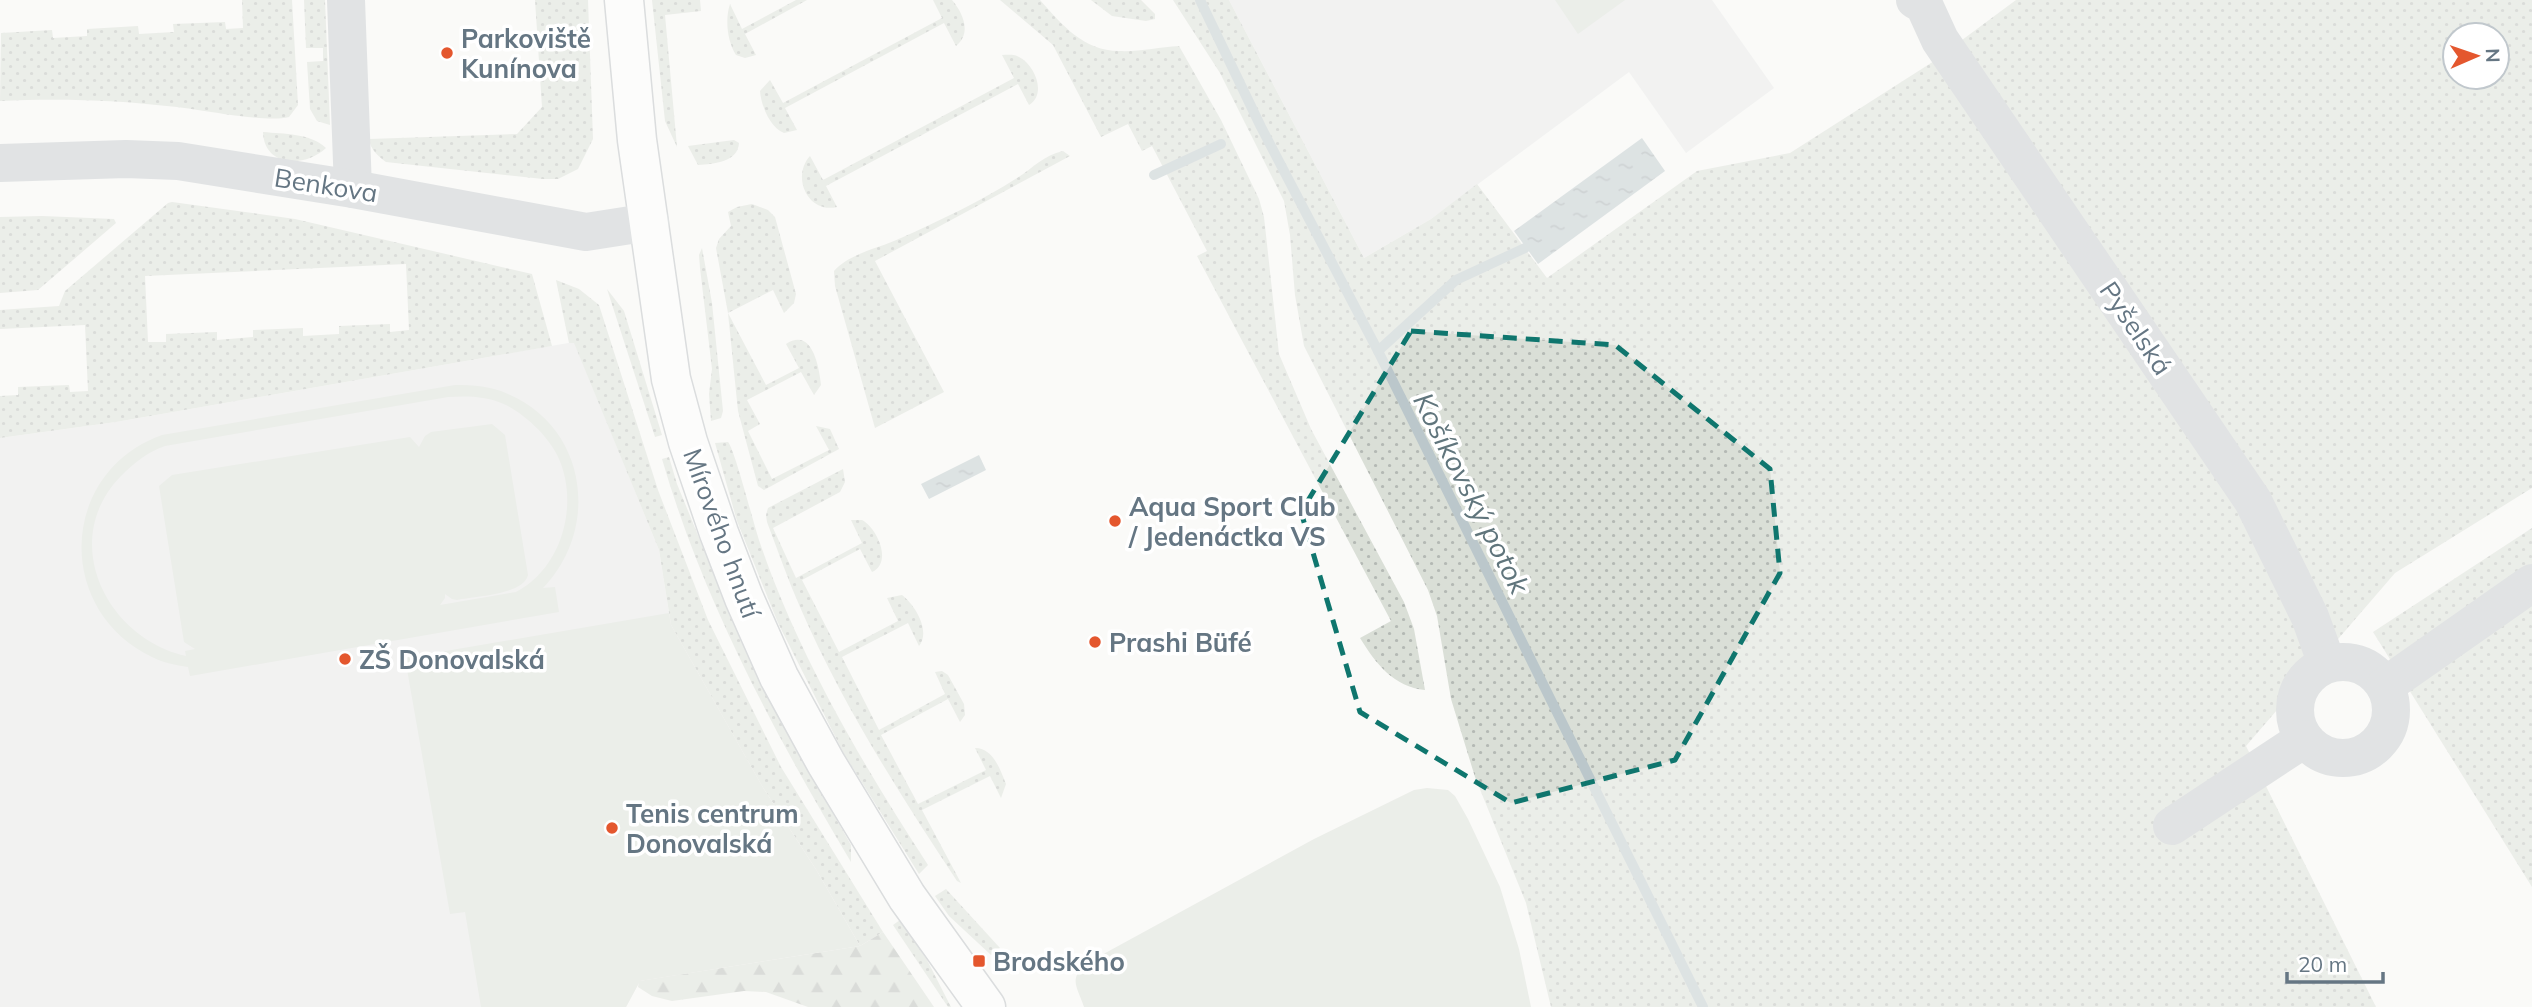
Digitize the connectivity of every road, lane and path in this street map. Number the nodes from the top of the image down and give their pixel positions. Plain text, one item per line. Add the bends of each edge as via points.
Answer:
1 (346, 0) edge
2 (624, 0) edge
3 (1928, 2) edge
4 (0, 163) edge
5 (353, 189) junction
6 (650, 222) junction
7 (2532, 583) edge
8 (2327, 664) junction
9 (2385, 686) junction
10 (2304, 739) junction
11 (2172, 826) dead end
12 (986, 1007) edge

1 - 5 street
2 - 6 main road, Mírového hnutí
3 - 8 street, Pyšelská via 1940,40 2253,501 2310,617
4 - 5 street, Benkova via 178,161
5 - 6 street, Benkova via 586,232
6 - 12 main road, Mírového hnutí via 671,379 688,442 744,598 779,677 868,834
7 - 9 street
8 - 9 street via 2365,667
8 - 10 street via 2306,679 2295,702
9 - 10 street via 2391,712 2374,747 2350,758 2337,758
10 - 11 street

